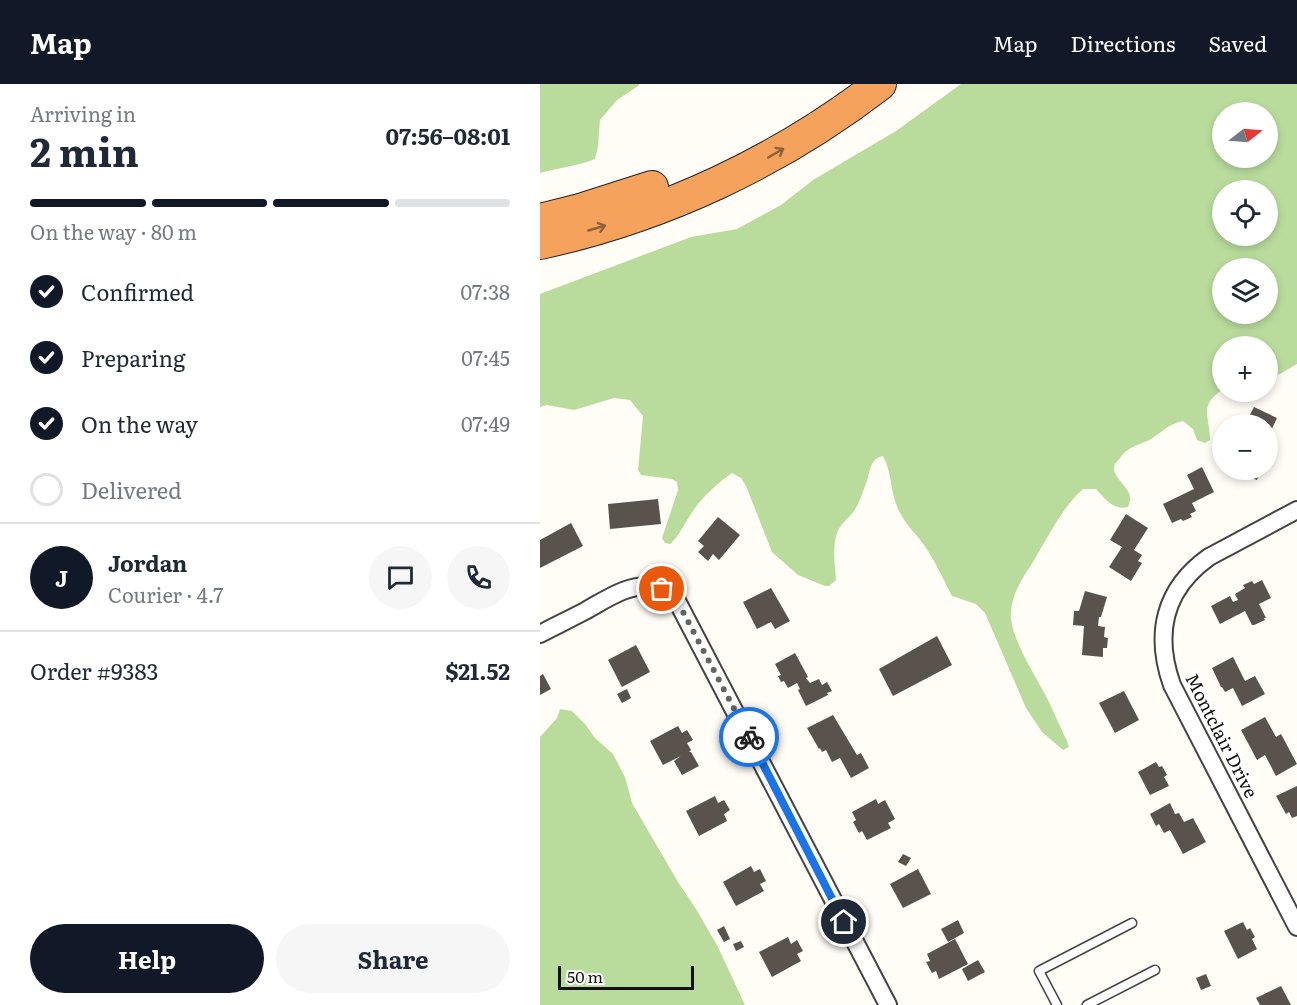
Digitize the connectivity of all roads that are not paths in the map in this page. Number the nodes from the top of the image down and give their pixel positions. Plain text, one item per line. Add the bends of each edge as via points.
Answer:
1 (846, 84) edge
2 (880, 84) edge
3 (540, 220) edge
4 (540, 243) edge
5 (1297, 510) edge
6 (540, 634) edge
7 (1132, 923) dead end
8 (1297, 927) edge
9 (1155, 970) dead end
10 (888, 1005) edge
11 (1057, 1005) edge
12 (1087, 1005) edge

1 - 3 highway via 788,122 710,164 627,196
4 -> 2 highway via 642,214 726,180 817,129
5 - 8 street, Montclair Drive via 1197,565 1171,601 1163,643 1172,685
6 - 10 street via 626,590 653,586 677,601
7 - 11 lane via 1039,971
9 - 12 lane

